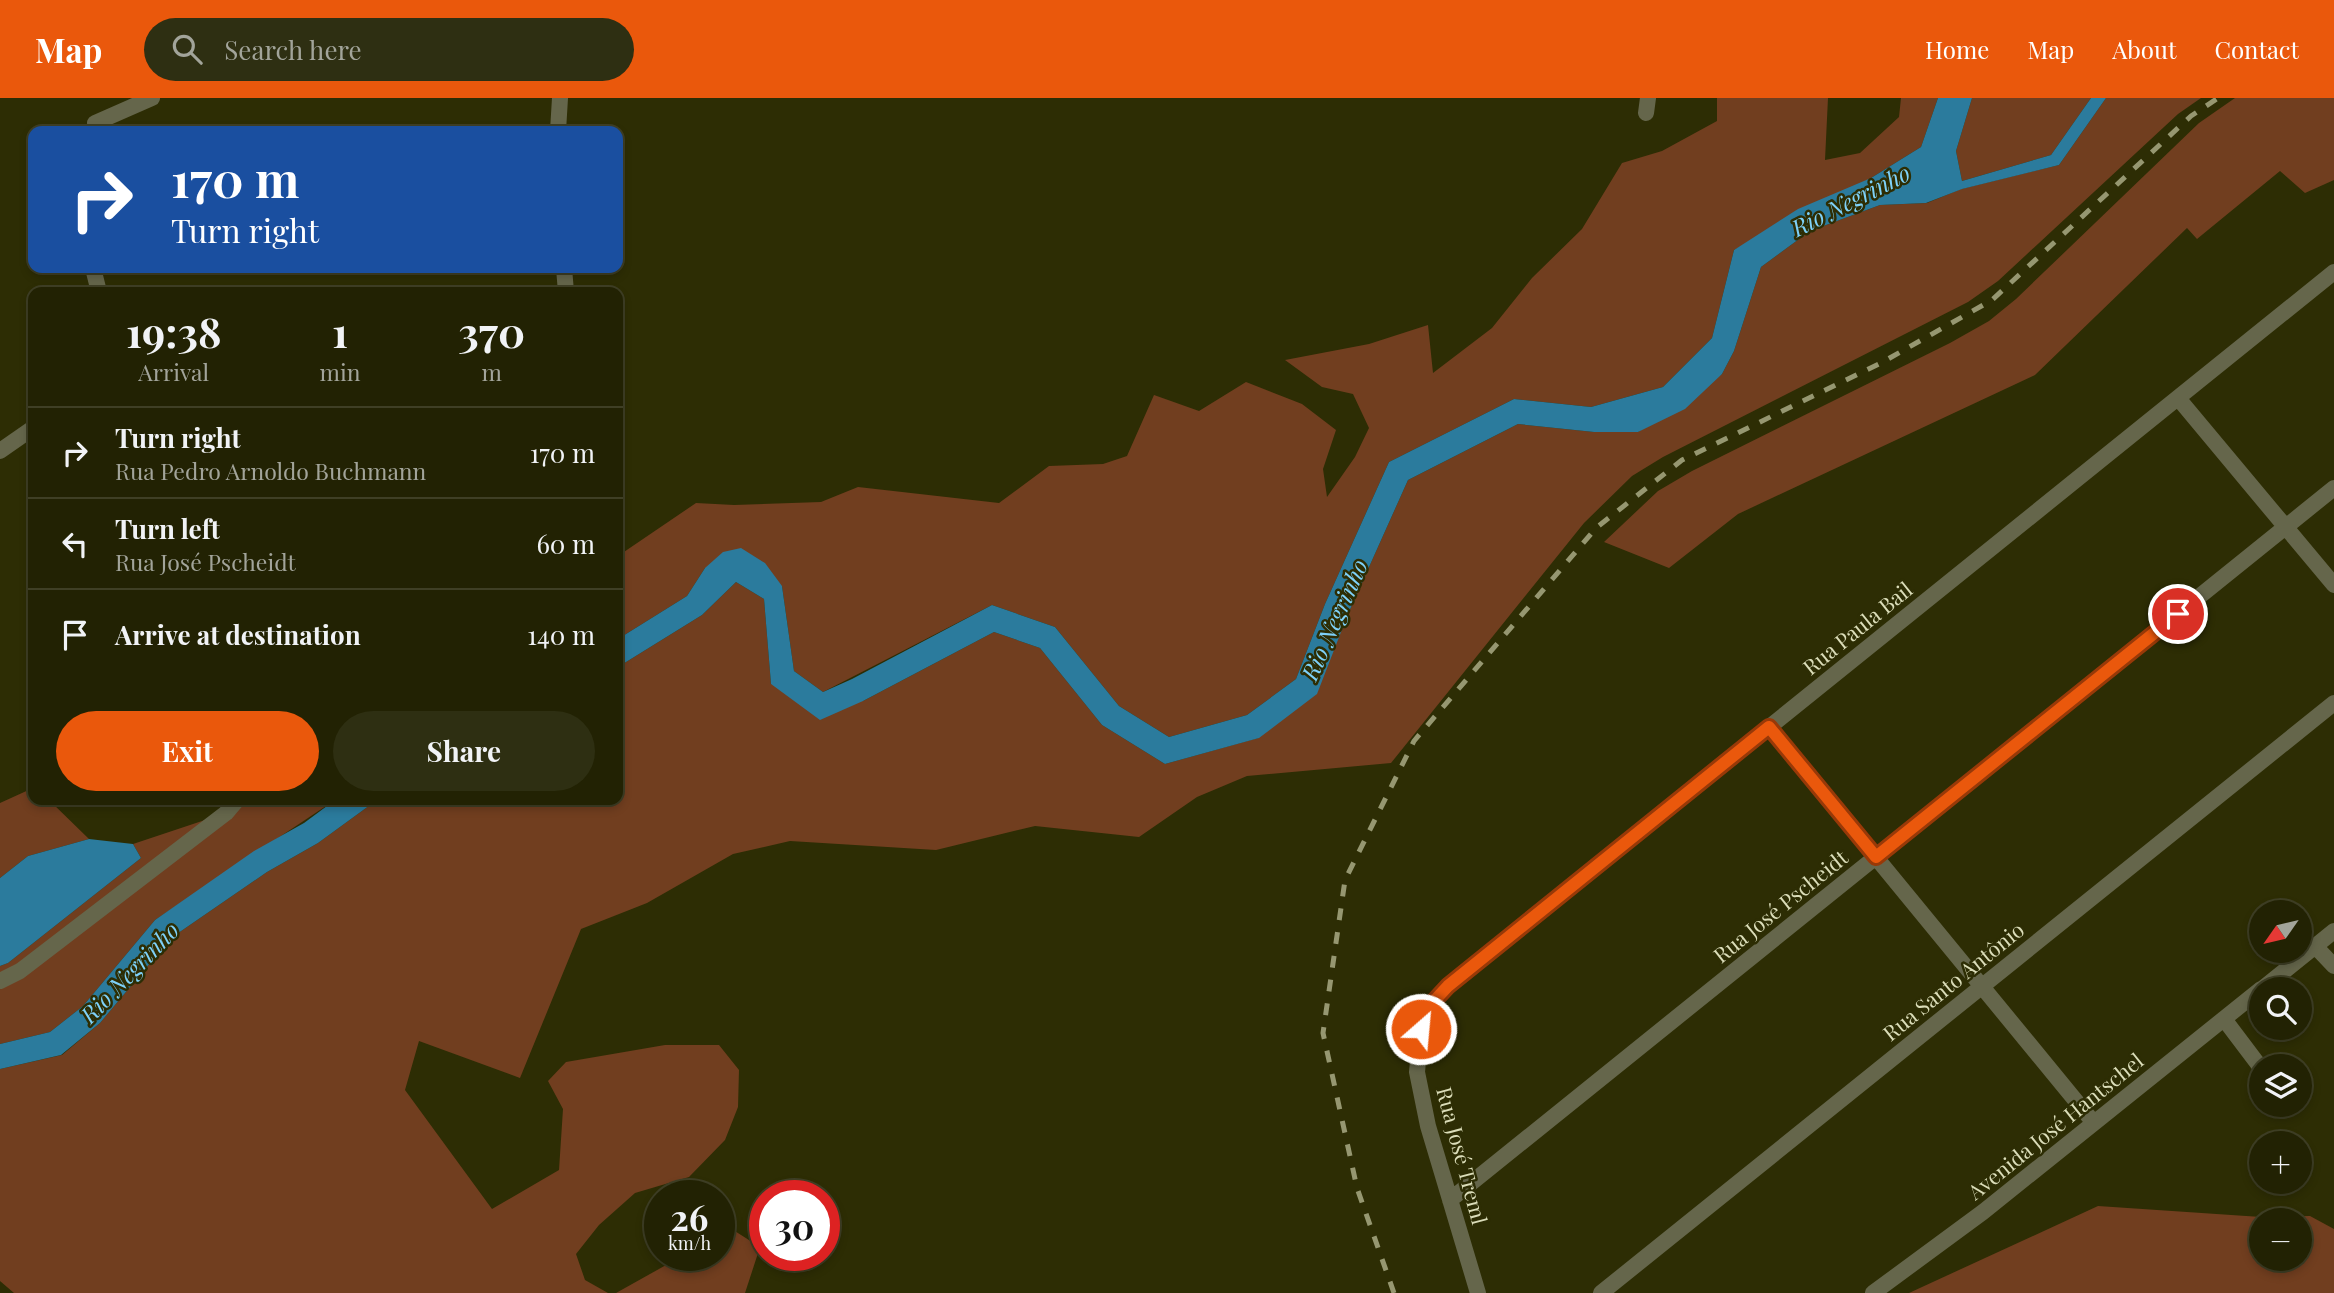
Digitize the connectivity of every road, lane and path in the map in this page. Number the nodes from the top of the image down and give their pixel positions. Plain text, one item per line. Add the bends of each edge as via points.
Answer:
1 (152, 98) edge
2 (560, 98) edge
3 (95, 123) dead end
4 (558, 126) edge
5 (2334, 272) edge
6 (2178, 398) junction
7 (28, 431) edge
8 (0, 451) edge
9 (2334, 488) edge
10 (2286, 527) junction
11 (2334, 585) edge
12 (2334, 703) edge
13 (1769, 727) junction
14 (233, 805) edge
15 (1876, 857) junction
16 (2334, 931) edge
17 (2315, 946) junction
18 (2334, 966) edge
19 (2276, 977) edge
20 (0, 981) edge
21 (1982, 986) junction
22 (2249, 999) edge
23 (2224, 1019) junction
24 (1421, 1029) joint
25 (2250, 1054) edge
26 (2094, 1123) junction
27 (1450, 1200) junction
28 (1478, 1293) edge
29 (1601, 1293) edge
30 (1873, 1293) edge

1 - 3 street
2 - 4 street
5 - 6 street, Rua Paula Bail
6 - 10 street
6 - 13 street, Rua Paula Bail
7 - 8 street
9 - 10 street, Rua José Pscheidt
10 - 11 street
10 - 15 street, Rua José Pscheidt
12 - 21 street, Rua Santo Antônio
13 - 15 street
13 - 24 street, Rua Paula Bail via 1448,986 1435,1000
14 - 20 street via 20,971
15 - 21 street
15 - 27 street, Rua José Pscheidt
16 - 17 street, Avenida José Hantschel
17 - 18 street
17 - 19 street, Avenida José Hantschel
21 - 26 street
21 - 29 street, Rua Santo Antônio
22 - 23 street, Avenida José Hantschel
23 - 25 street
23 - 26 street, Avenida José Hantschel
24 - 27 street, Rua José Treml via 1417,1072
26 - 30 street, Avenida José Hantschel
27 - 28 street, Rua José Treml

